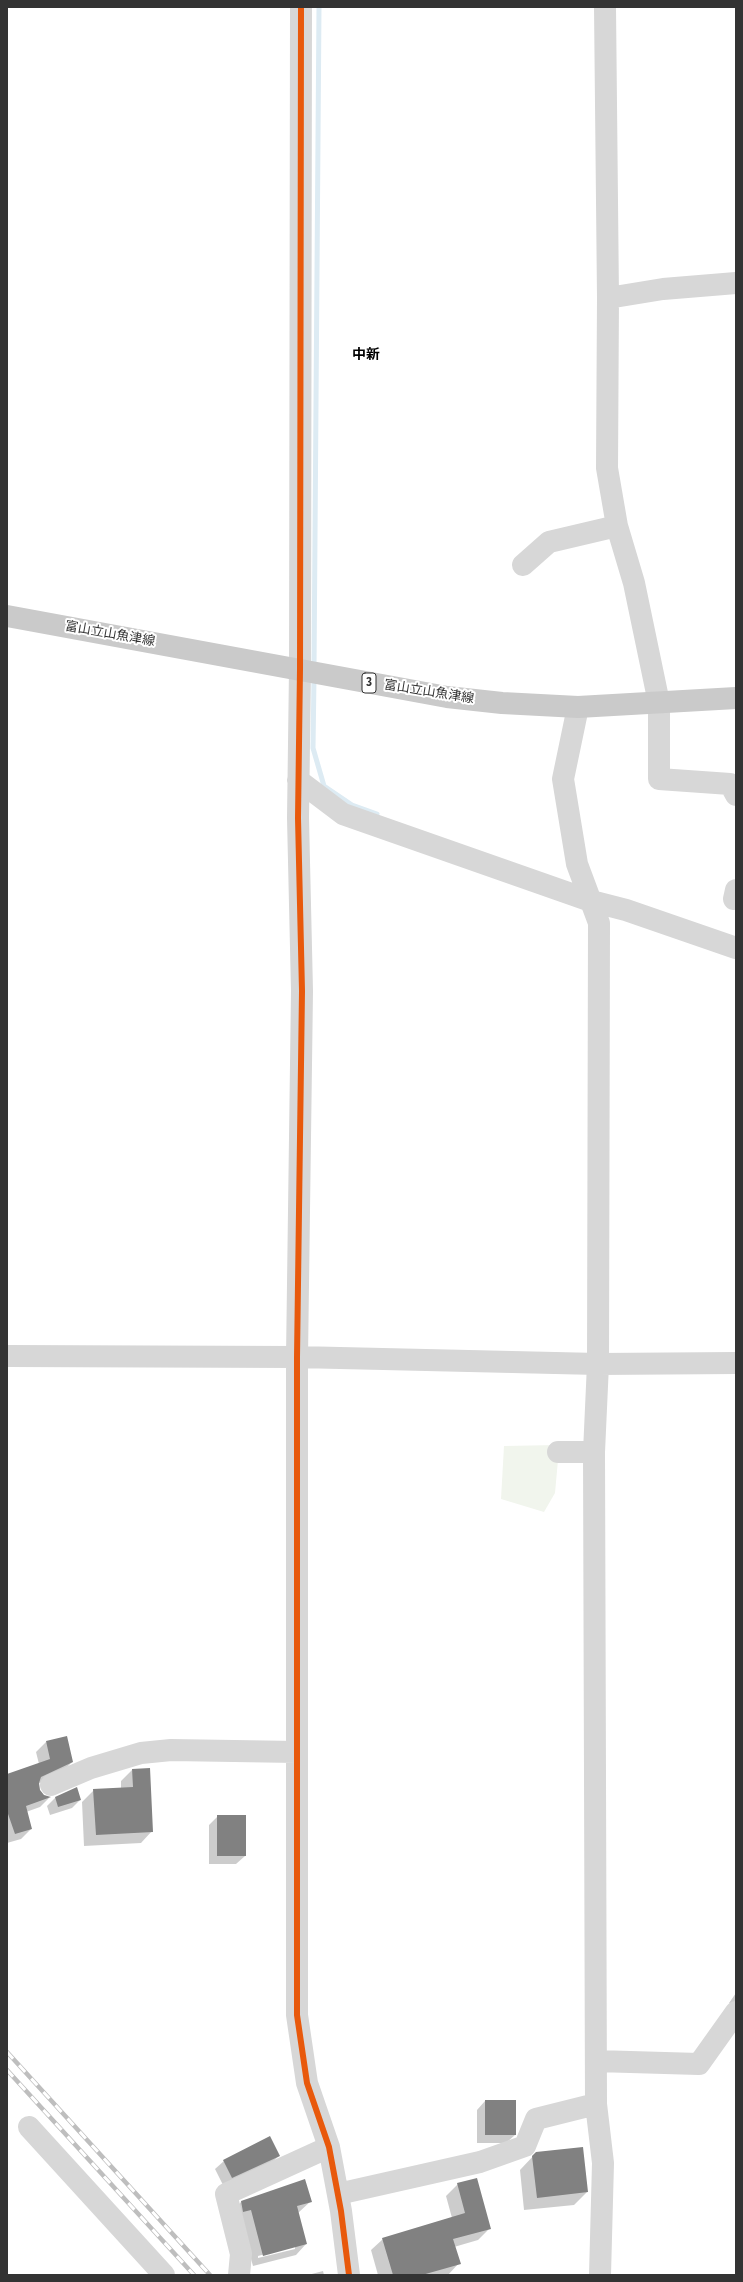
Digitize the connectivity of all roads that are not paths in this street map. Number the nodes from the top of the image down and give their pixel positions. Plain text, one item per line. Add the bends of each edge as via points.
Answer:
1 (300, 7) edge
2 (605, 7) edge
3 (736, 283) edge
4 (608, 298) junction
5 (617, 526) junction
6 (524, 565) dead end
7 (7, 616) edge
8 (300, 669) junction
9 (736, 698) edge
10 (659, 703) junction
11 (578, 707) junction
12 (298, 780) junction
13 (736, 795) edge
14 (591, 901) junction
15 (736, 948) edge
16 (7, 1356) edge
17 (297, 1357) junction
18 (736, 1363) edge
19 (598, 1364) junction
20 (558, 1452) dead end
21 (594, 1452) junction
22 (297, 1752) junction
23 (51, 1784) dead end
24 (736, 2012) edge
25 (596, 2061) junction
26 (596, 2104) junction
27 (29, 2127) dead end
28 (329, 2147) junction
29 (338, 2194) junction
30 (164, 2275) edge
31 (239, 2275) edge
32 (349, 2275) edge
33 (600, 2275) edge

1 - 8 street
2 - 4 street
3 - 4 street via 663,289
4 - 5 street via 607,468
5 - 6 street via 549,542
5 - 10 street via 634,583
7 - 8 main road, 富山立山魚津線 / 3
8 - 11 main road, 富山立山魚津線 / 3 via 447,698
8 - 12 street
9 - 10 main road, 富山立山魚津線 / 3
10 - 11 main road, 富山立山魚津線 / 3
10 - 13 street via 659,779 730,784
11 - 14 street via 563,779 577,864
12 - 14 street via 343,814
12 - 17 street via 302,991
14 - 15 street via 626,910
14 - 19 street via 598,923
16 - 17 street
17 - 19 street
17 - 22 street
18 - 19 street
19 - 21 street
20 - 21 street
21 - 25 street
22 - 23 street via 171,1750 141,1753 91,1768
22 - 28 street via 297,2014 307,2083
24 - 25 street via 699,2064
25 - 26 street
26 - 29 street via 536,2119 525,2146 480,2162
26 - 33 street via 603,2163
27 - 30 street
28 - 29 street
28 - 31 street via 226,2194 241,2254
29 - 32 street

